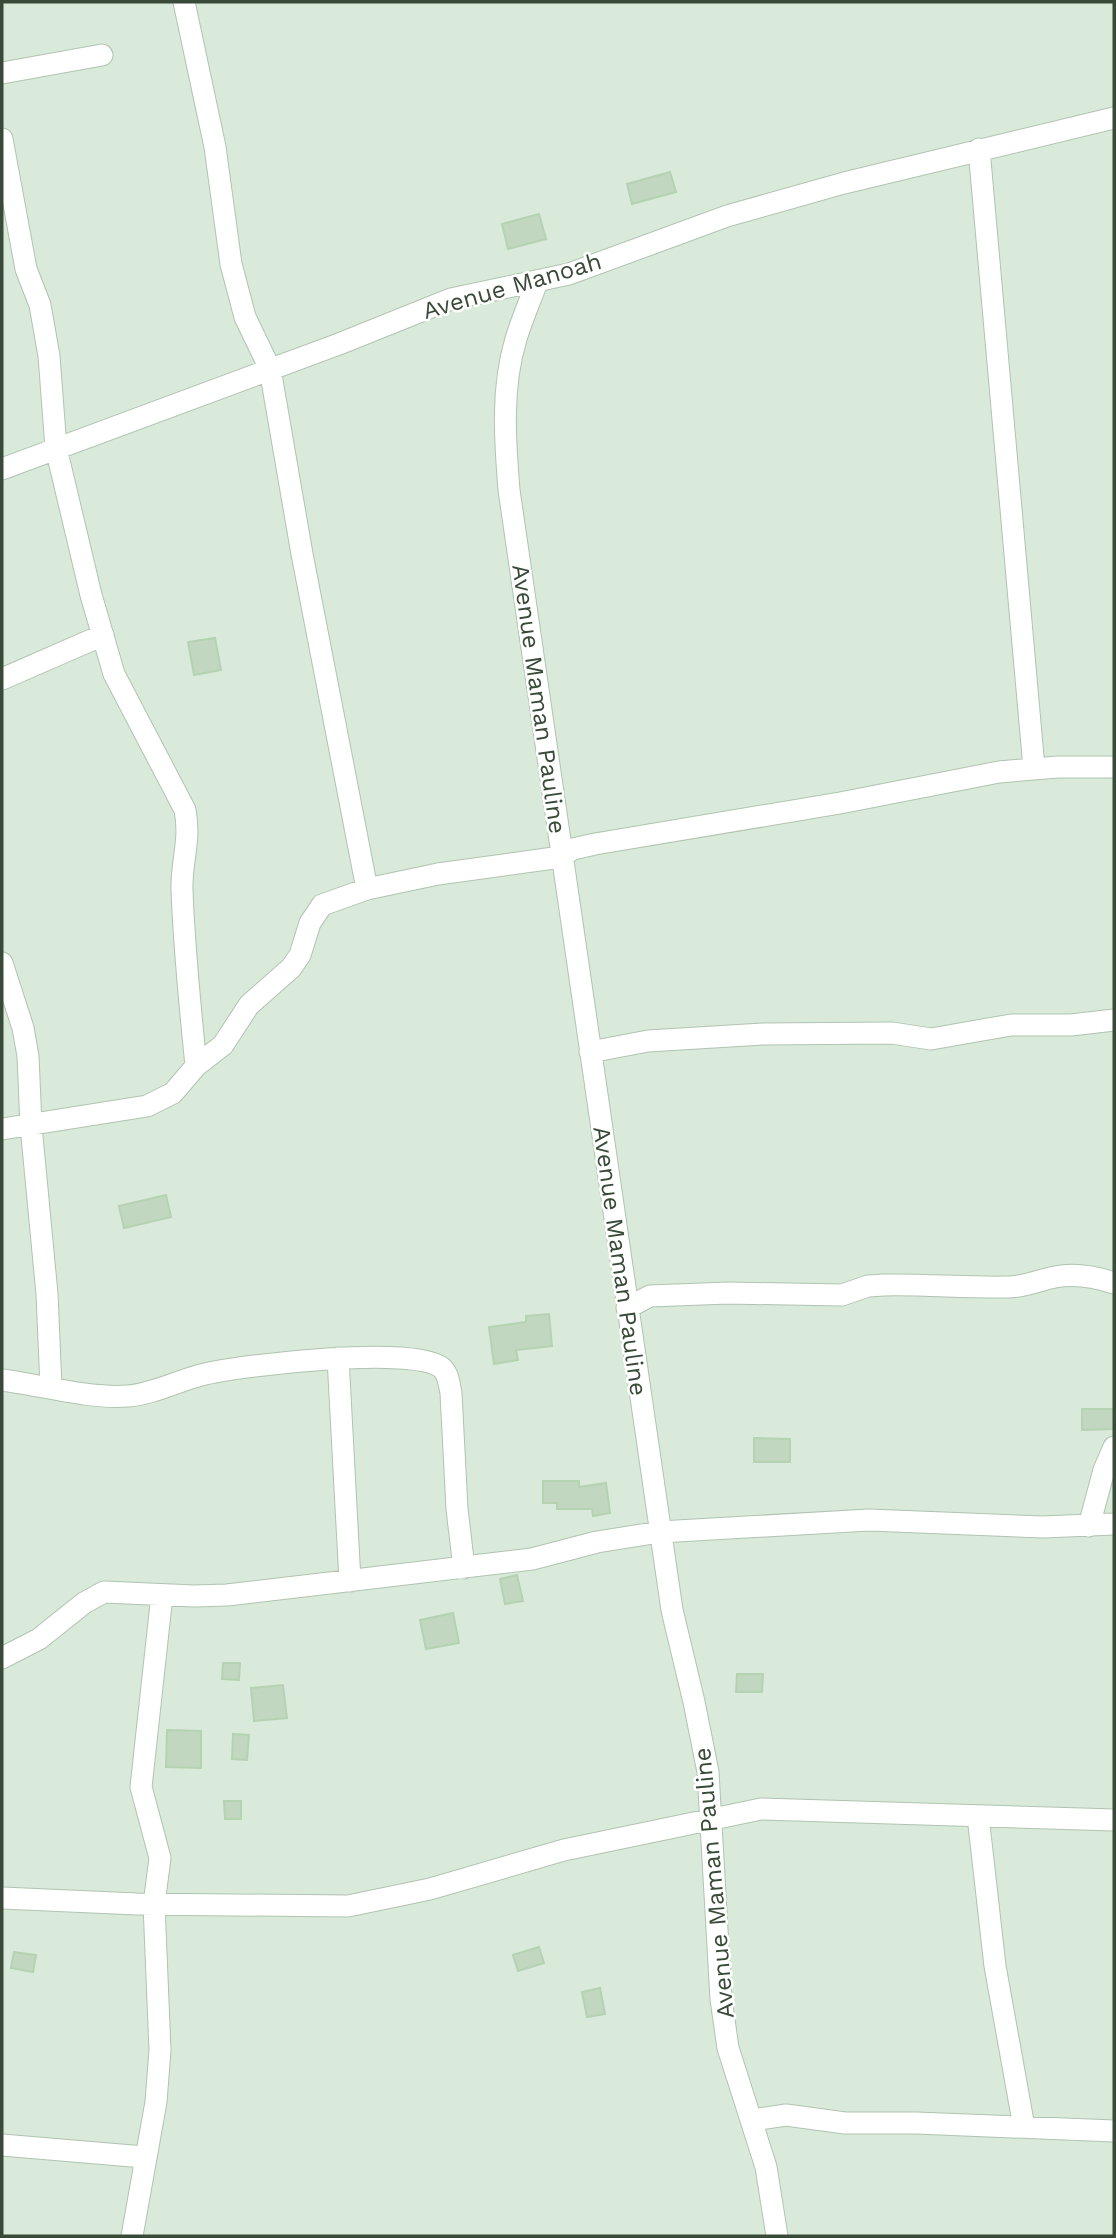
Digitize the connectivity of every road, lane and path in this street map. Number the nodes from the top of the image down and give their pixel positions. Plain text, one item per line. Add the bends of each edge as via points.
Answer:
1 (184, 2) edge
2 (102, 55) dead end
3 (2, 73) edge
4 (1114, 118) edge
5 (2, 139) edge
6 (979, 149) junction
7 (537, 282) junction
8 (270, 369) junction
9 (56, 448) junction
10 (2, 469) edge
11 (103, 635) junction
12 (2, 679) edge
13 (1114, 767) edge
14 (1034, 768) junction
15 (561, 856) junction
16 (367, 889) junction
17 (2, 962) edge
18 (1114, 1020) edge
19 (590, 1052) junction
20 (196, 1066) junction
21 (31, 1126) junction
22 (2, 1129) edge
23 (1114, 1283) edge
24 (628, 1308) junction
25 (338, 1358) junction
26 (2, 1380) edge
27 (51, 1387) junction
28 (1114, 1447) edge
29 (1114, 1524) edge
30 (1089, 1526) junction
31 (660, 1532) junction
32 (464, 1567) junction
33 (350, 1581) junction
34 (162, 1595) junction
35 (2, 1658) edge
36 (978, 1816) junction
37 (1114, 1820) edge
38 (712, 1821) junction
39 (2, 1898) edge
40 (154, 1904) junction
41 (752, 2120) junction
42 (1024, 2127) junction
43 (1114, 2131) edge
44 (2, 2145) edge
45 (144, 2157) junction
46 (132, 2236) edge
47 (777, 2236) edge

1 - 8 street via 215,147 231,264 245,317
2 - 3 street
4 - 6 street, Avenue Manoah
5 - 9 street via 26,269 40,305 50,356
6 - 7 street, Avenue Manoah via 727,216
6 - 14 street
7 - 8 street, Avenue Manoah via 451,299
7 - 15 street, Avenue Maman Pauline via 516,340 505,440
8 - 9 street, Avenue Manoah
8 - 16 street
9 - 10 street, Avenue Manoah
9 - 11 street
11 - 12 street
11 - 20 street via 114,674 185,810 188,844 182,886
13 - 14 street
14 - 15 street via 594,844
15 - 16 street
15 - 19 street, Avenue Maman Pauline
16 - 20 street via 321,905 291,968 249,1005 223,1045
17 - 21 street via 28,1056
18 - 19 street via 1011,1025 930,1040 892,1032 763,1034 648,1041
19 - 24 street, Avenue Maman Pauline
20 - 21 street via 173,1093 158,1102
21 - 22 street
21 - 27 street
23 - 24 street via 1068,1276 1009,1287 884,1285 842,1294 665,1294
24 - 31 street, Avenue Maman Pauline
25 - 27 street via 205,1374 130,1396
25 - 32 street via 423,1361 442,1369 448,1377
25 - 33 street
26 - 27 street
28 - 30 street
29 - 30 street
30 - 31 street via 869,1520
31 - 32 street via 532,1559
31 - 38 street, Avenue Maman Pauline via 672,1610 703,1742
32 - 33 street
33 - 34 street via 227,1595
34 - 35 street via 104,1592 39,1639
34 - 40 street via 141,1787 160,1858
36 - 37 street
36 - 38 street via 761,1809
36 - 42 street via 995,1965
38 - 40 street via 564,1850 430,1889 348,1906
38 - 41 street, Avenue Maman Pauline via 721,1999 728,2048
39 - 40 street
40 - 45 street via 160,2050 156,2102
41 - 42 street via 786,2115 826,2122
41 - 47 street, Avenue Maman Pauline via 766,2167
42 - 43 street
44 - 45 street
45 - 46 street

